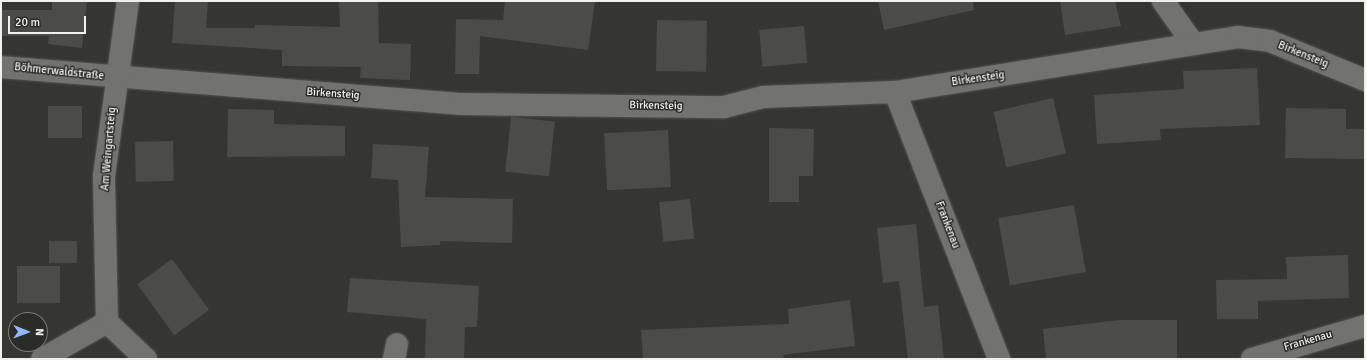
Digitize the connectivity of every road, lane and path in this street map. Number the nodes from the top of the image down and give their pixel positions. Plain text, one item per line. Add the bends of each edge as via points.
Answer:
1 (128, 1) edge
2 (1163, 1) edge
3 (1192, 42) junction
4 (1, 67) edge
5 (116, 78) junction
6 (1365, 80) edge
7 (895, 92) junction
8 (107, 322) junction
9 (1365, 326) edge
10 (42, 359) edge
11 (146, 359) edge
12 (999, 359) edge
13 (1252, 359) edge

1 - 5 street, Am Weingartsteig
2 - 3 street
3 - 6 street, Birkensteig via 1238,37 1270,41
3 - 7 street, Birkensteig via 1056,68
4 - 5 street, Böhmerwaldstraße
5 - 7 street, Birkensteig via 461,104 724,107 763,97
5 - 8 street, Am Weingartsteig via 104,176
7 - 12 street, Frankenau
8 - 10 street
8 - 11 street
9 - 13 street, Frankenau

